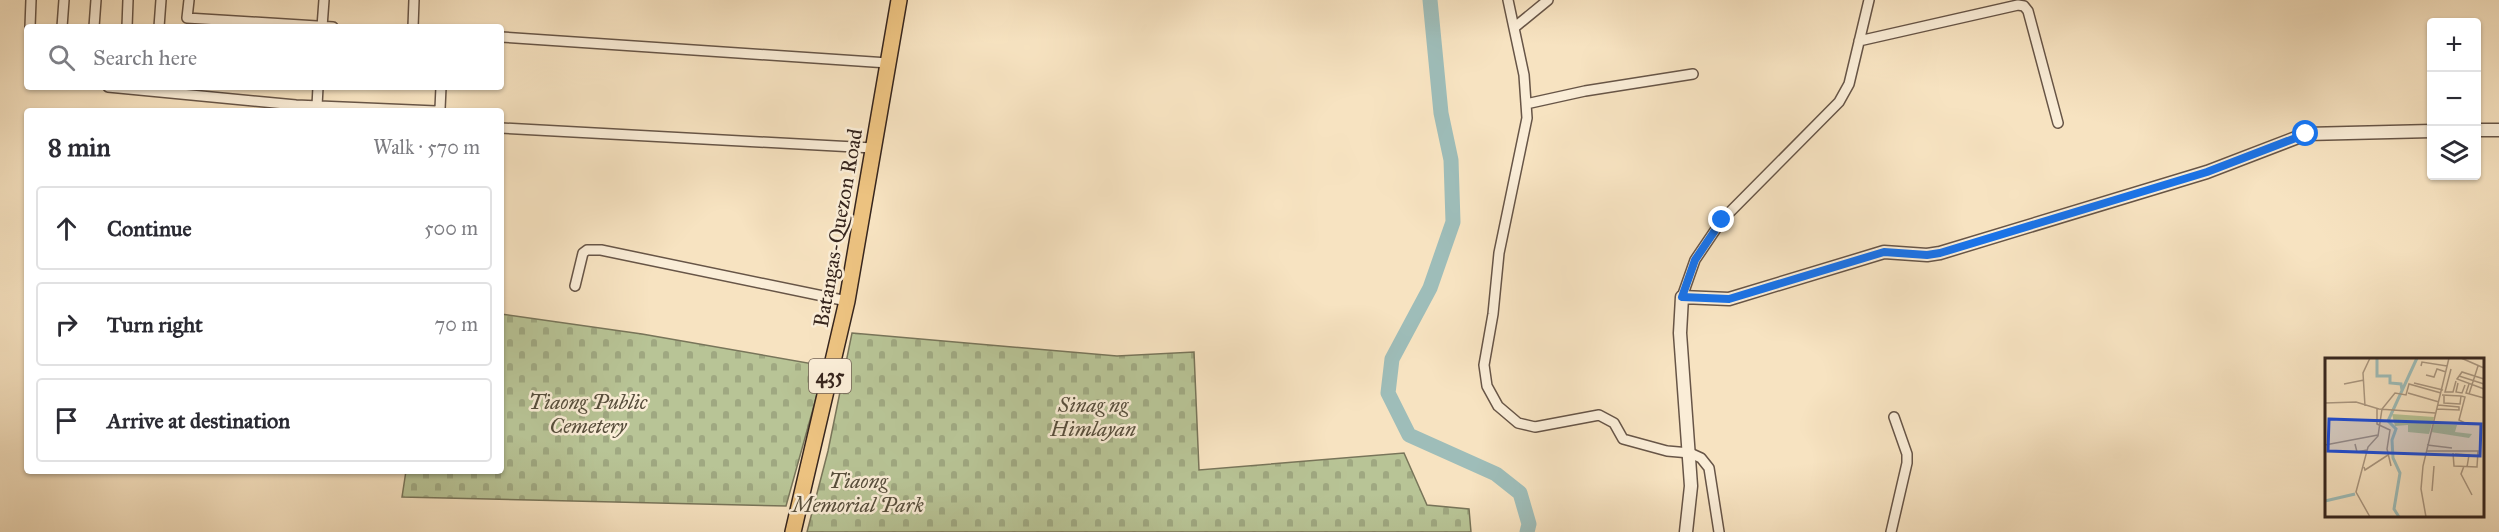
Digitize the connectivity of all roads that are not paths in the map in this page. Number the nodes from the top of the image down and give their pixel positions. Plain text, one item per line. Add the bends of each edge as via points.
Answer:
1 (32, 0) edge
2 (64, 0) edge
3 (96, 0) edge
4 (128, 0) edge
5 (161, 0) edge
6 (189, 0) edge
7 (324, 0) edge
8 (414, 0) edge
9 (899, 0) edge
10 (1508, 0) edge
11 (1548, 0) edge
12 (1869, 0) edge
13 (187, 22) edge
14 (30, 24) edge
15 (62, 24) edge
16 (94, 24) edge
17 (127, 24) edge
18 (159, 24) edge
19 (241, 24) edge
20 (322, 24) edge
21 (413, 24) edge
22 (1515, 27) junction
23 (504, 37) edge
24 (1859, 41) junction
25 (888, 63) junction
26 (1693, 74) dead end
27 (318, 90) edge
28 (441, 90) edge
29 (183, 91) edge
30 (1526, 104) junction
31 (317, 106) junction
32 (365, 108) edge
33 (440, 108) edge
34 (2058, 123) dead end
35 (504, 128) edge
36 (2481, 130) edge
37 (2499, 130) edge
38 (2427, 131) edge
39 (873, 148) junction
40 (575, 286) dead end
41 (1682, 297) junction
42 (848, 301) junction
43 (1894, 417) dead end
44 (1690, 453) junction
45 (793, 532) edge
46 (1686, 532) edge
47 (1719, 532) edge
48 (1891, 532) edge

1 - 14 street
2 - 15 street
3 - 16 street
4 - 17 street
5 - 18 street
6 - 13 street
7 - 20 street
8 - 21 street
9 - 25 main road, Batangas-Quezon Road / 435
10 - 22 street
11 - 22 street
12 - 24 street
13 - 19 street
22 - 30 street
23 - 25 street
24 - 34 street via 2024,6
24 - 41 street via 1849,84 1839,102 1722,220 1695,260
25 - 39 main road, Batangas-Quezon Road / 435
26 - 30 street
27 - 31 street
28 - 33 street
29 - 31 street
30 - 44 street via 1527,118 1499,253 1484,365 1487,386 1498,406 1518,423 1535,427 1599,416 1614,423 1623,439
31 - 32 street
35 - 39 street
36 - 37 street
38 - 41 street via 2306,134 2207,172 1940,253 1884,252 1729,299
39 - 42 main road, Batangas-Quezon Road / 435
40 - 42 street via 583,253 601,250
41 - 44 street via 1680,333
42 - 45 main road, Batangas-Quezon Road / 435
43 - 48 street via 1907,464
44 - 46 street
44 - 47 street via 1709,468

